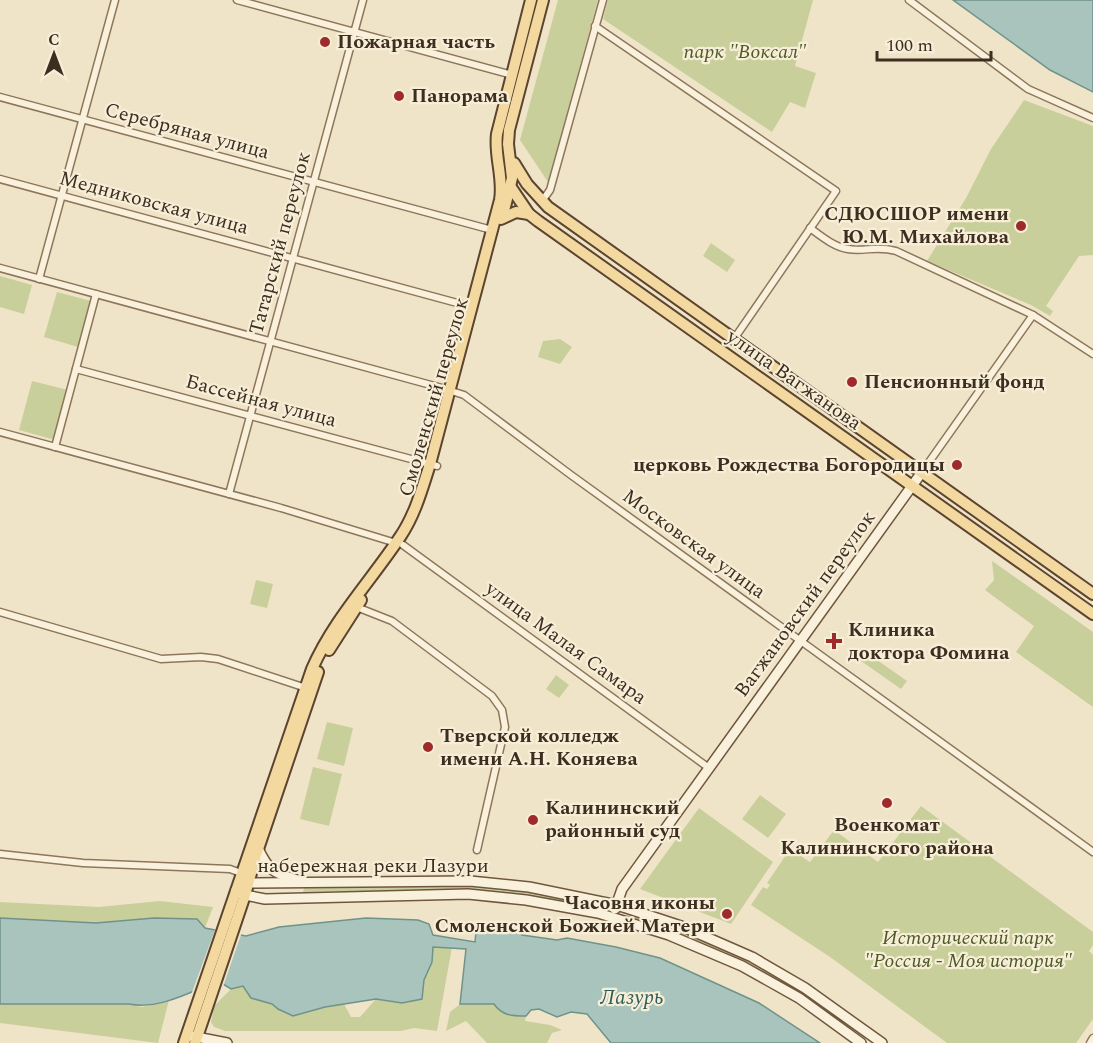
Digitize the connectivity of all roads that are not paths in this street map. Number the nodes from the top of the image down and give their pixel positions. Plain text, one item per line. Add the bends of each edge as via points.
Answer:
1 (116, 0) edge
2 (237, 0) edge
3 (363, 0) edge
4 (531, 0) edge
5 (543, 0) edge
6 (603, 0) edge
7 (909, 0) edge
8 (596, 26) junction
9 (354, 32) junction
10 (510, 75) junction
11 (0, 97) edge
12 (1093, 118) edge
13 (83, 120) junction
14 (496, 155) junction
15 (510, 155) junction
16 (0, 179) edge
17 (314, 182) junction
18 (511, 188) junction
19 (62, 195) junction
20 (519, 200) junction
21 (507, 203) junction
22 (545, 204) junction
23 (530, 214) junction
24 (496, 223) junction
25 (810, 228) junction
26 (293, 258) junction
27 (0, 268) edge
28 (39, 279) junction
29 (96, 294) junction
30 (472, 307) junction
31 (1033, 315) junction
32 (734, 339) junction
33 (270, 341) junction
34 (1093, 354) edge
35 (76, 369) junction
36 (453, 391) junction
37 (250, 416) junction
38 (0, 432) edge
39 (55, 447) junction
40 (433, 465) junction
41 (922, 472) junction
42 (912, 486) junction
43 (229, 494) junction
44 (400, 544) junction
45 (1093, 594) edge
46 (353, 606) junction
47 (0, 612) edge
48 (1093, 614) edge
49 (800, 641) junction
50 (308, 689) junction
51 (709, 768) junction
52 (258, 848) junction
53 (477, 850) dead end
54 (1093, 852) edge
55 (0, 854) edge
56 (241, 873) junction
57 (248, 883) junction
58 (302, 883) junction
59 (240, 892) junction
60 (302, 898) junction
61 (617, 905) junction
62 (613, 917) junction
63 (1093, 1038) edge
64 (190, 1040) edge
65 (227, 1043) edge
66 (861, 1043) edge
67 (882, 1043) edge
68 (1090, 1043) edge

1 - 13 street
2 - 9 street
3 - 9 street, Татарский переулок
4 - 10 main road, Смоленский переулок
5 - 15 main road, Смоленский переулок via 509,130
6 - 8 street
7 - 12 street via 1028,89
8 - 22 street
8 - 25 street via 836,191
9 - 10 street
9 - 17 street, Татарский переулок
10 - 14 main road, Смоленский переулок
11 - 13 street, Серебряная улица
13 - 17 street, Серебряная улица
13 - 19 street
14 - 18 main road, улица Вагжанова
14 - 24 main road, Смоленский переулок via 501,190
15 - 18 main road, Смоленский переулок
15 - 22 main road, улица Вагжанова via 527,184
16 - 19 street, Медниковская улица
17 - 24 street, Серебряная улица via 415,210
17 - 26 street, Татарский переулок
18 - 20 main road, улица Вагжанова
18 - 21 main road, Смоленский переулок
19 - 26 street, Медниковская улица
19 - 28 street
20 - 21 main road
20 - 22 main road
20 - 23 main road, улица Вагжанова
21 - 24 main road, Смоленский переулок
22 - 32 main road, улица Вагжанова
23 - 24 main road via 516,212
23 - 42 main road, улица Вагжанова
24 - 30 main road, Смоленский переулок
24 - 36 main road, Смоленский переулок
25 - 31 street via 842,248 880,247 896,251
25 - 32 street
26 - 30 street, Медниковская улица
26 - 33 street, Татарский переулок
27 - 28 street, Московская улица
28 - 29 street, Московская улица
29 - 33 street, Московская улица
29 - 35 street
30 - 36 main road, Смоленский переулок
31 - 34 street
31 - 41 street, Вагжановский переулок
32 - 41 main road, улица Вагжанова
33 - 36 street, Московская улица
33 - 37 street, Татарский переулок
35 - 37 street, Бассейная улица
35 - 39 street
36 - 40 main road, Смоленский переулок
36 - 49 street, Московская улица via 464,395
37 - 40 street, Бассейная улица
37 - 43 street, Татарский переулок
38 - 39 street, улица Малая Самара
39 - 43 street, улица Малая Самара
40 - 44 main road, Смоленский переулок
41 - 42 main road, Вагжановский переулок
41 - 45 main road, улица Вагжанова
42 - 48 main road, улица Вагжанова
42 - 49 main road, Вагжановский переулок
43 - 44 street, улица Малая Самара
44 - 46 main road, Смоленский переулок
44 - 51 street, улица Малая Самара
46 - 50 main road, Смоленский переулок via 325,642
46 - 53 street via 392,621 492,696 501,707 505,724 502,743
47 - 50 street via 161,658 218,659
49 - 51 main road, Вагжановский переулок
49 - 54 street, Московская улица
50 - 52 main road, Смоленский переулок
50 - 56 main road, Смоленский переулок
51 - 61 main road, Вагжановский переулок via 622,889
52 - 57 main road, Смоленский переулок
52 - 58 main road via 271,870
55 - 56 street via 83,863 230,869
56 - 57 main road
56 - 59 main road, Смоленский переулок
57 - 58 main road, набережная реки Лазури
57 - 59 main road, Смоленский переулок
58 - 60 main road via 294,891
58 - 61 main road, набережная реки Лазури via 470,881 528,887
59 - 60 main road, набережная реки Лазури via 265,899
59 - 64 main road, Смоленский переулок
60 - 62 main road, набережная реки Лазури via 468,894 526,900
61 - 62 main road, Вагжановский переулок
61 - 67 main road, набережная реки Лазури via 688,929 752,957 805,988
62 - 66 main road, набережная реки Лазури via 675,937 742,966 799,998
63 - 68 street
64 - 65 main road

